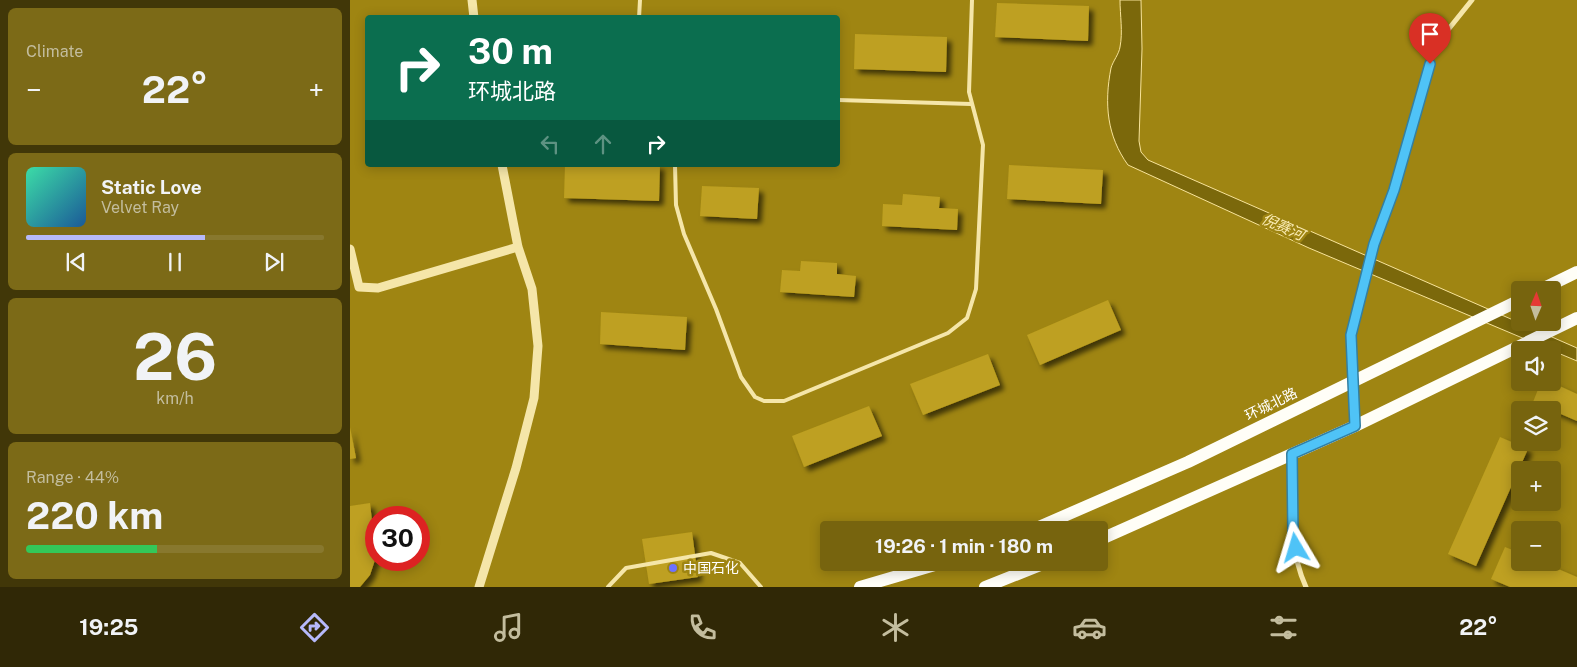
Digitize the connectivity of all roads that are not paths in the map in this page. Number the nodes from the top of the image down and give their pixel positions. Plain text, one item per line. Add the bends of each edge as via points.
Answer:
1 (472, 0) edge
2 (640, 0) edge
3 (972, 0) edge
4 (1472, 0) edge
5 (474, 15) edge
6 (639, 15) edge
7 (840, 100) edge
8 (971, 104) junction
9 (502, 167) edge
10 (675, 167) edge
11 (518, 247) junction
12 (350, 250) edge
13 (1577, 272) edge
14 (1558, 281) edge
15 (1511, 304) edge
16 (1575, 322) edge
17 (1353, 380) junction
18 (1355, 426) junction
19 (1292, 454) junction
20 (1053, 521) edge
21 (1108, 536) edge
22 (914, 571) edge
23 (1025, 571) edge
24 (479, 587) edge
25 (608, 587) edge
26 (761, 587) edge
27 (860, 587) edge
28 (985, 587) edge
29 (1306, 587) edge

1 - 5 street
2 - 6 lane
3 - 8 lane
4 - 17 street via 1435,46 1394,190 1374,244 1351,335
7 - 8 lane
8 - 10 lane via 983,144 976,289 967,318 948,333 784,402 764,401 755,396 741,376 684,234 676,205
9 - 11 street
11 - 12 street via 378,288 359,286
11 - 24 street via 533,299 538,346 534,398
13 - 14 main road
15 - 17 main road, 环城北路
16 - 18 main road
17 - 18 street
17 - 20 main road, 环城北路 via 1188,462
18 - 19 main road
19 - 21 main road
19 - 29 street via 1293,534
22 - 27 main road
23 - 28 main road
25 - 26 lane via 626,568 711,553 740,563

